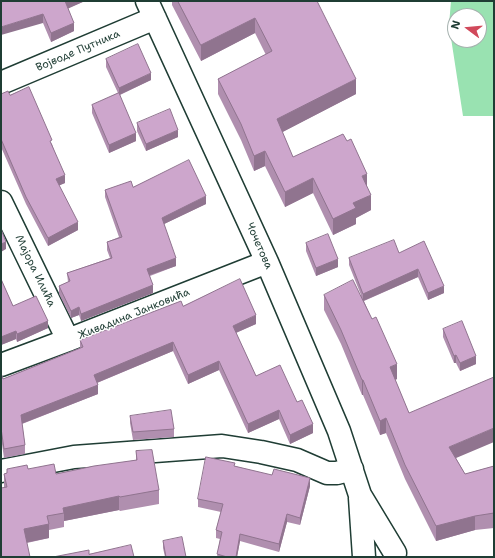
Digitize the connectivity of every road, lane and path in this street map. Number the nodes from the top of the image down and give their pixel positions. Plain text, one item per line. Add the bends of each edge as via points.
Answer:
1 (151, 10) edge
2 (1, 83) edge
3 (1, 202) edge
4 (267, 262) junction
5 (68, 340) junction
6 (1, 364) edge
7 (352, 469) junction
8 (1, 471) edge
9 (360, 495) junction
10 (399, 555) edge
11 (364, 557) edge
12 (372, 557) edge

1 - 2 street, Војводе Путника
1 - 4 street, Чочетова
3 - 5 street, Мајора Илића
4 - 5 street, Живадина Јанковића
4 - 7 street, Чочетова via 339,431
5 - 6 street, Живадина Јанковића
7 - 8 street via 337,474 328,473 297,460 222,446 74,458
7 - 9 street, Чочетова
9 - 10 street, Чочетова
9 - 11 street, Чочетова
10 - 12 street, Чочетова via 384,552

